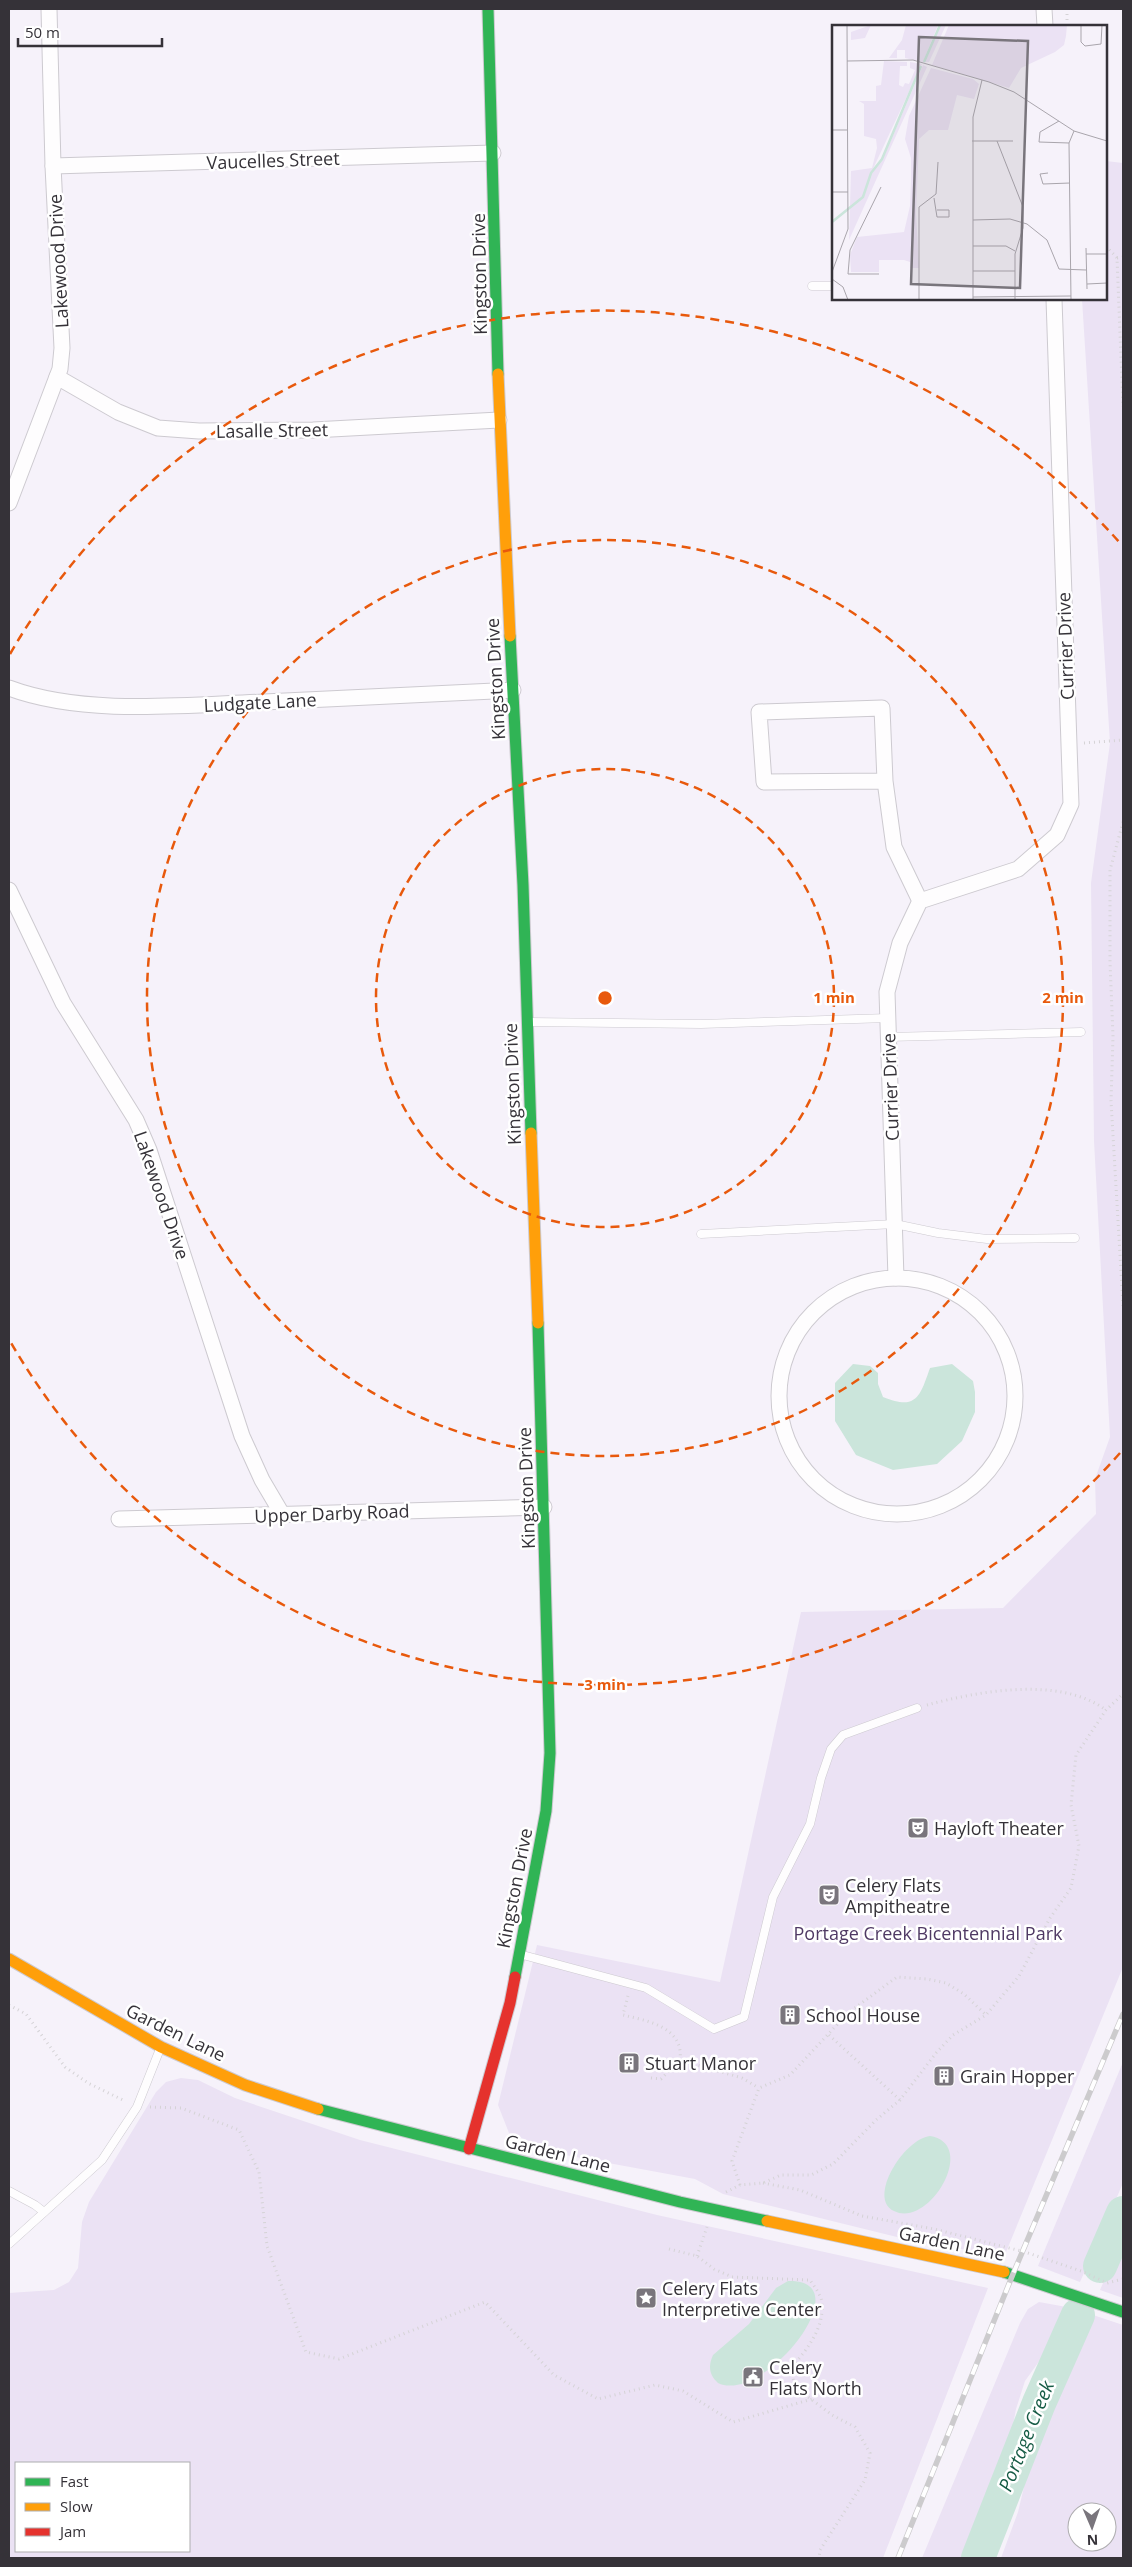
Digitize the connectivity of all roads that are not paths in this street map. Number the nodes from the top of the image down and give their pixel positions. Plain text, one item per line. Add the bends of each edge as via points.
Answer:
1 (49, 9) edge
2 (488, 9) edge
3 (1044, 9) edge
4 (1045, 25) edge
5 (494, 153) junction
6 (53, 166) junction
7 (812, 286) dead end
8 (832, 286) edge
9 (1054, 300) edge
10 (56, 377) junction
11 (500, 420) junction
12 (9, 503) edge
13 (9, 688) edge
14 (513, 690) junction
15 (885, 780) junction
16 (9, 890) edge
17 (920, 901) junction
18 (888, 1018) junction
19 (527, 1022) junction
20 (1081, 1032) dead end
21 (888, 1037) junction
22 (895, 1224) junction
23 (701, 1234) dead end
24 (1075, 1238) dead end
25 (896, 1278) junction
26 (544, 1508) junction
27 (282, 1514) junction
28 (119, 1520) dead end
29 (917, 1708) road end
30 (519, 1954) junction
31 (9, 1959) edge
32 (161, 2047) junction
33 (469, 2149) junction
34 (9, 2191) edge
35 (44, 2212) junction
36 (9, 2244) edge
37 (1123, 2312) edge

1 - 6 street, Lakewood Drive
2 - 5 street, Kingston Drive
3 - 4 street
5 - 6 street, Vaucelles Street
5 - 11 street, Kingston Drive
6 - 10 street, Lakewood Drive via 62,348
7 - 8 lane
9 - 17 street, Currier Drive via 1071,804 1057,835 1018,869
10 - 11 street, Lasalle Street via 118,412 158,428 313,430
10 - 12 street, Lakewood Drive
11 - 14 street, Kingston Drive
13 - 14 street, Ludgate Lane via 32,696 72,702 164,706
14 - 19 street, Kingston Drive
15 - 15 street via 882,708 759,712 764,782
15 - 17 street via 894,847
16 - 27 street, Lakewood Drive via 62,1003 140,1127 242,1436
17 - 18 street, Currier Drive via 900,943 887,992
18 - 19 lane via 701,1024
18 - 21 street, Currier Drive
19 - 26 street, Kingston Drive
20 - 21 lane
21 - 22 street, Currier Drive
22 - 23 lane
22 - 24 lane via 987,1239
22 - 25 street, Currier Drive
25 - 25 street via 868,1281 832,1297 803,1323 785,1358 778,1396 785,1434 804,1469 833,1496 869,1511 908,1514 946,1504 979,1482 991,1467 1003,1451 1015,1414 1014,1375 1001,1338 977,1308 944,1287
26 - 27 street, Upper Darby Road
26 - 30 street, Kingston Drive via 550,1753 546,1811
27 - 28 street, Upper Darby Road
29 - 30 lane via 844,1735 831,1748 810,1824 773,1897 744,2017 714,2029 646,1988
30 - 33 street, Kingston Drive via 510,2003
31 - 32 street, Garden Lane
32 - 33 street, Garden Lane via 245,2085 317,2109
32 - 35 lane via 137,2106 102,2160
33 - 37 street, Garden Lane via 680,2202 1014,2274
34 - 35 lane
35 - 36 lane

